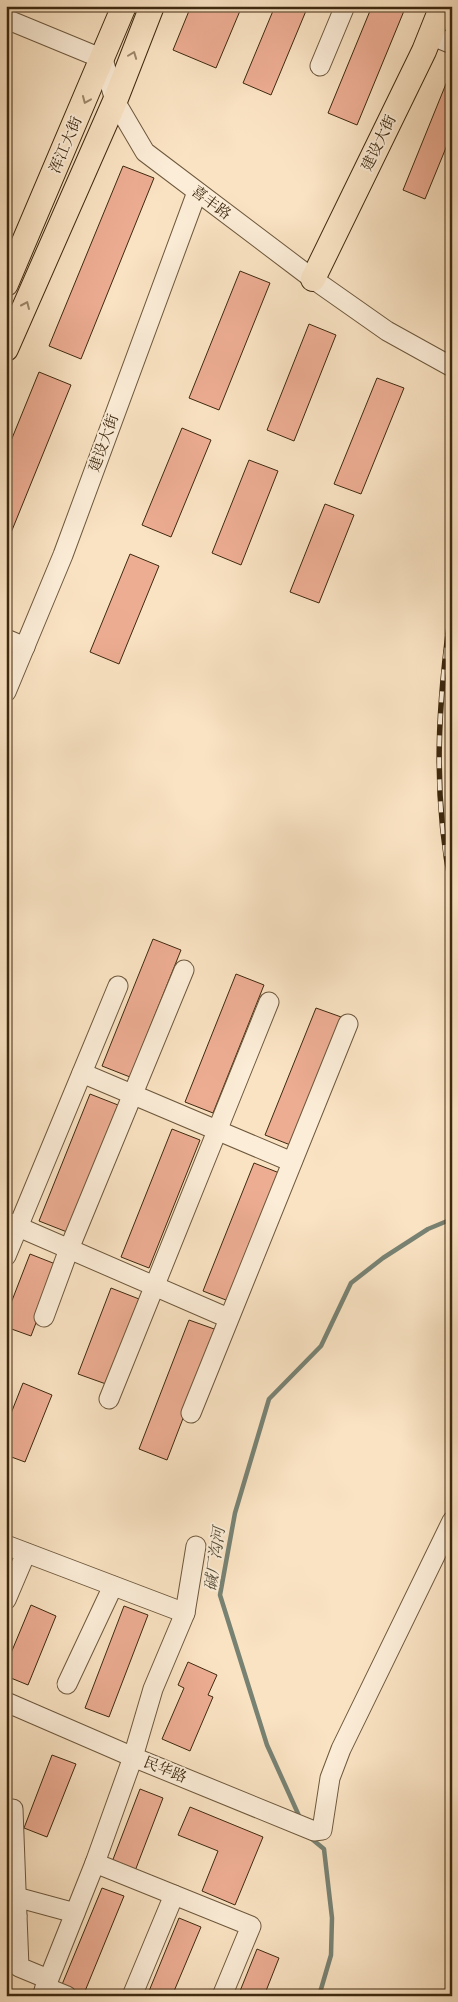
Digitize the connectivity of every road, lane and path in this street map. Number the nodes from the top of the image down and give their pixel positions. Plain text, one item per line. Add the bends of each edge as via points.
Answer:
1 (124, 6) edge
2 (152, 6) edge
3 (345, 6) edge
4 (442, 6) edge
5 (6, 19) edge
6 (441, 40) edge
7 (103, 59) junction
8 (320, 66) dead end
9 (115, 101) junction
10 (197, 192) junction
11 (313, 279) junction
12 (6, 284) edge
13 (6, 349) edge
14 (452, 367) edge
15 (6, 639) edge
16 (25, 646) junction
17 (6, 692) edge
18 (184, 970) dead end
19 (118, 986) dead end
20 (269, 1002) dead end
21 (348, 1024) dead end
22 (82, 1074) junction
23 (132, 1095) junction
24 (217, 1130) junction
25 (292, 1162) junction
26 (12, 1224) edge
27 (69, 1249) junction
28 (6, 1256) edge
29 (153, 1286) junction
30 (44, 1317) dead end
31 (228, 1318) junction
32 (109, 1399) dead end
33 (191, 1413) dead end
34 (452, 1521) edge
35 (6, 1545) edge
36 (196, 1546) dead end
37 (26, 1553) junction
38 (113, 1586) junction
39 (6, 1600) edge
40 (185, 1613) junction
41 (68, 1684) dead end
42 (6, 1702) edge
43 (133, 1757) junction
44 (12, 1809) dead end
45 (95, 1863) junction
46 (174, 1895) junction
47 (16, 1897) junction
48 (75, 1913) junction
49 (12, 1916) edge
50 (45, 1987) edge
51 (67, 1996) edge
52 (132, 1996) edge
53 (222, 1996) edge

1 - 7 main road, 浑江大街
9 -> 2 main road
3 - 8 street
4 - 6 main road, 建设大街
5 - 7 street
6 - 11 main road, 建设大街
7 - 9 street, 喜丰路
7 -> 12 main road, 浑江大街
9 - 10 street, 喜丰路 via 145,152
13 -> 9 main road
10 - 11 street, 喜丰路
10 - 16 street, 建设大街 via 66,546
11 - 14 street, 喜丰路 via 387,331
15 - 16 street
16 - 17 street, 建设大街
18 - 23 street
19 - 22 street
20 - 24 street
21 - 25 street
22 - 23 street
22 - 26 street
23 - 24 street
23 - 27 street
24 - 25 street
24 - 29 street
25 - 31 street
26 - 27 street
26 - 28 street
27 - 29 street
27 - 30 street
29 - 31 street
29 - 32 street
31 - 33 street
34 - 43 street, 民华路 via 342,1749 330,1778 319,1829 289,1821
35 - 37 street
36 - 40 street
37 - 38 street
37 - 39 street
38 - 40 street
38 - 41 street
40 - 43 street via 153,1688
42 - 43 street, 民华路
43 - 45 street
44 - 47 street
45 - 46 street
45 - 48 street
46 - 52 street
46 - 53 street via 251,1926
47 - 48 street
47 - 49 street
48 - 50 street
49 - 50 street via 19,1967
50 - 51 street

